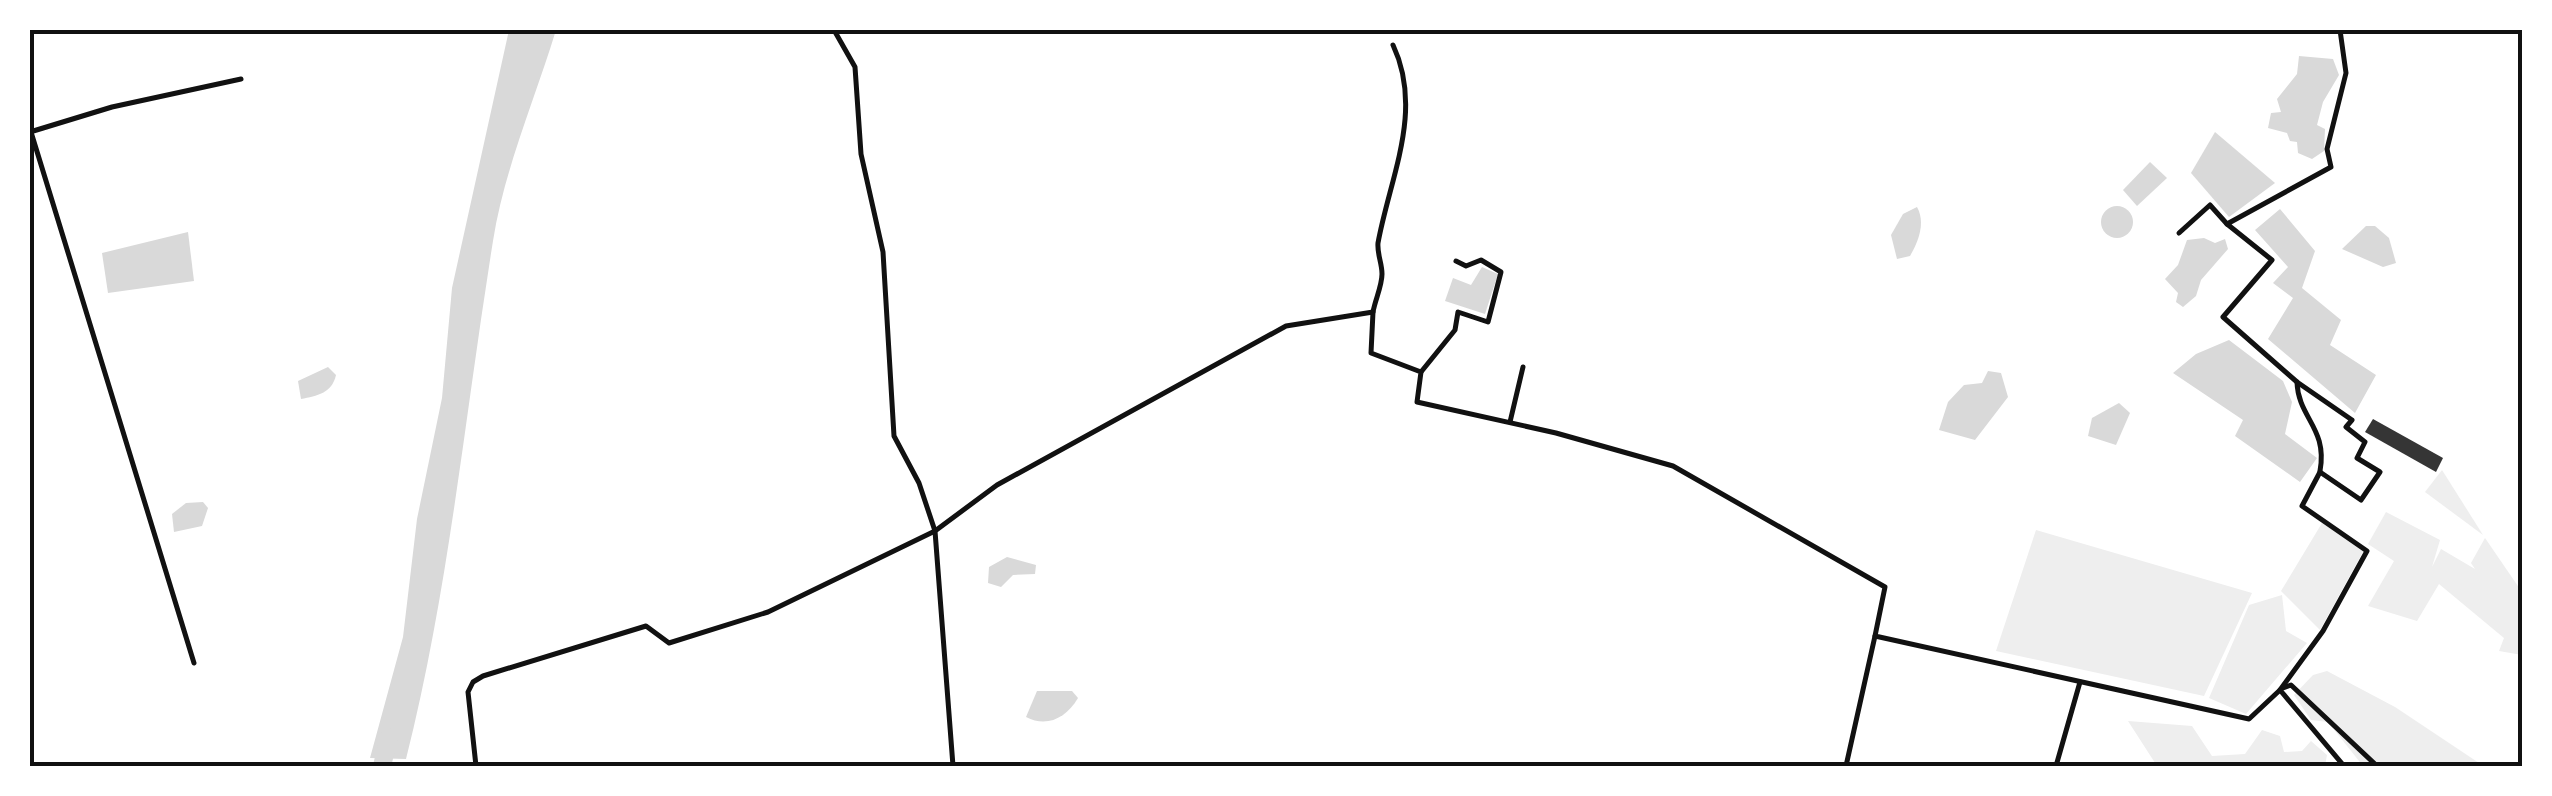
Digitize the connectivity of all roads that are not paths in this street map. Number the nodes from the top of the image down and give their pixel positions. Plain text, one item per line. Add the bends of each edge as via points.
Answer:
1 (834, 30) edge
2 (2340, 30) edge
3 (1393, 45) dead end
4 (240, 79) dead end
5 (31, 132) edge
6 (2227, 224) junction
7 (2180, 233) dead end
8 (1456, 262) dead end
9 (1372, 312) junction
10 (1523, 368) dead end
11 (1421, 372) junction
12 (2297, 382) junction
13 (1510, 422) junction
14 (2320, 472) junction
15 (935, 531) junction
16 (1875, 636) junction
17 (194, 662) dead end
18 (2080, 682) junction
19 (2280, 690) junction
20 (476, 766) edge
21 (952, 766) edge
22 (1846, 766) edge
23 (2056, 766) edge
24 (2344, 766) edge
25 (2377, 766) edge

1 - 15 street via 855,67 860,154 883,252 894,436
2 - 6 street via 2346,72 2328,149 2332,167
3 - 9 street via 1403,66 1403,142 1377,248 1382,274
4 - 5 street
5 - 17 street
6 - 7 street via 2210,205
6 - 12 street via 2272,260 2223,318
8 - 11 street via 1481,260 1501,272 1488,322 1458,312 1455,330
9 - 11 street via 1371,353
9 - 15 street via 1286,326 997,485
10 - 13 street
11 - 13 street via 1418,402
12 - 14 street via 2298,402 2324,448
12 - 14 street via 2352,420 2346,427 2365,442 2357,458 2380,472 2360,500
13 - 16 street via 1673,466 1885,587
14 - 19 street via 2302,506 2367,550 2323,631
15 - 20 street via 768,612 669,643 646,626 483,676 468,692
15 - 21 street
16 - 18 street
16 - 22 street
18 - 19 street via 2249,719
18 - 23 street
19 - 24 street
19 - 25 street via 2291,685

